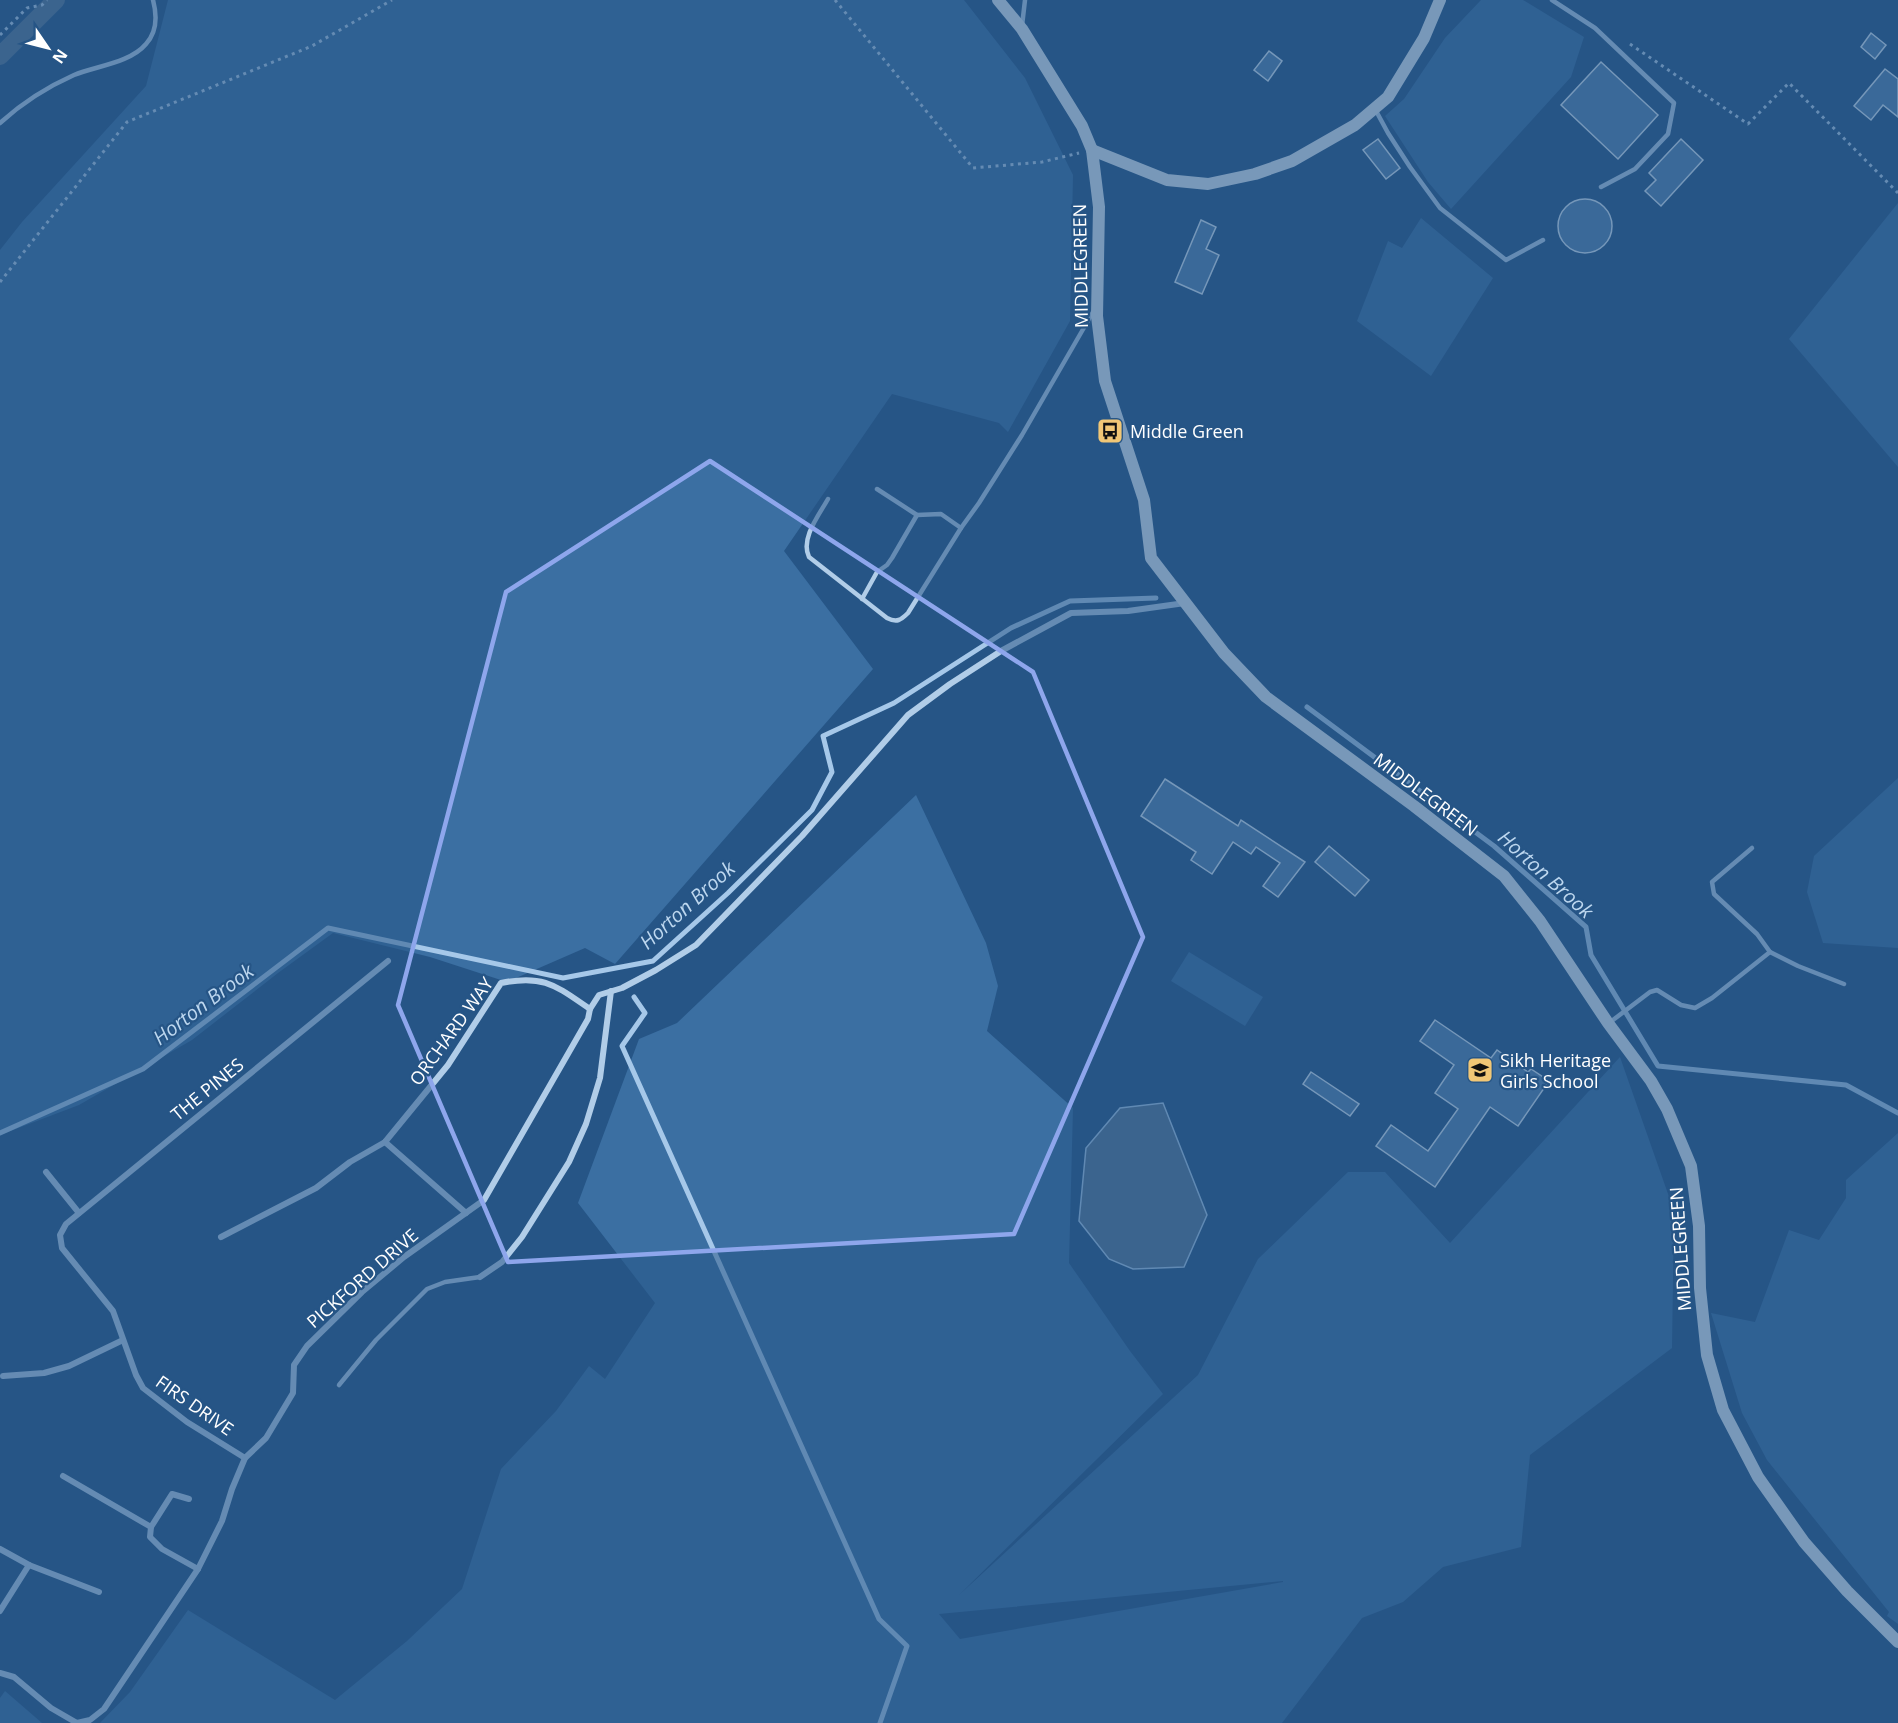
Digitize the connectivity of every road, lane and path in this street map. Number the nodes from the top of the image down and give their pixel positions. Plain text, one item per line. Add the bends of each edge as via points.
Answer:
1 (47, 0) edge
2 (153, 0) edge
3 (392, 0) edge
4 (835, 0) edge
5 (998, 0) edge
6 (1025, 0) edge
7 (1440, 0) edge
8 (1552, 0) edge
9 (1022, 29) junction
10 (0, 35) edge
11 (1622, 39) dead end
12 (1375, 109) junction
13 (0, 123) edge
14 (1092, 150) junction
15 (1601, 187) dead end
16 (1898, 193) edge
17 (1542, 240) dead end
18 (0, 282) edge
19 (1097, 304) junction
20 (877, 489) dead end
21 (828, 499) dead end
22 (917, 515) junction
23 (961, 528) junction
24 (862, 599) junction
25 (1186, 603) junction
26 (1752, 848) dead end
27 (1770, 952) junction
28 (388, 961) dead end
29 (1844, 984) dead end
30 (611, 991) junction
31 (590, 1009) junction
32 (1608, 1023) junction
33 (385, 1142) junction
34 (46, 1172) dead end
35 (79, 1213) junction
36 (466, 1213) junction
37 (221, 1237) dead end
38 (62, 1248) joint
39 (480, 1276) joint
40 (123, 1340) junction
41 (3, 1376) dead end
42 (339, 1386) dead end
43 (245, 1458) junction
44 (63, 1476) dead end
45 (189, 1499) dead end
46 (151, 1527) junction
47 (0, 1549) edge
48 (29, 1565) junction
49 (198, 1569) junction
50 (99, 1592) dead end
51 (0, 1611) edge
52 (1898, 1642) edge
53 (0, 1673) edge

1 - 10 path via 42,6 27,8
2 - 13 lane via 156,15 146,45 128,57 74,75 32,98
3 - 18 path via 312,46 127,122
4 - 14 path via 972,168 1042,162
5 - 9 street, MIDDLEGREEN
6 - 9 lane
7 - 12 street via 1424,38 1389,97
8 - 15 lane via 1595,28 1674,103 1668,134 1635,169
9 - 14 street, MIDDLEGREEN via 1082,126
11 - 16 path via 1748,124 1789,83
12 - 14 street via 1356,125 1293,161 1208,184 1167,180
12 - 17 lane via 1440,208 1506,260
14 - 19 street, MIDDLEGREEN via 1098,207
19 - 23 lane via 1022,435
19 - 25 street, MIDDLEGREEN via 1105,381 1144,500 1151,558
20 - 22 lane
21 - 24 lane via 810,533 806,551
22 - 23 lane via 942,514
22 - 24 lane
23 - 24 lane via 901,620 894,622
25 - 30 street via 1071,614 1001,651 950,684 908,716 802,836 696,945
25 - 32 street, MIDDLEGREEN via 1224,653 1266,697 1504,876 1540,921
26 - 27 lane via 1712,882 1714,894 1757,934
27 - 29 lane
27 - 32 lane via 1695,1008 1681,1005 1657,990
28 - 35 street, THE PINES
30 - 31 street, PICKFORD DRIVE via 599,995
30 - 39 street via 600,1078 569,1162 522,1237 502,1262
31 - 33 street, ORCHARD WAY via 551,983 523,978 501,983 448,1065
31 - 36 street, PICKFORD DRIVE via 588,1019 484,1200
32 - 52 street, MIDDLEGREEN via 1667,1108 1691,1166 1707,1354 1723,1410 1758,1477 1804,1542
33 - 36 street
33 - 37 street, ORCHARD WAY via 316,1188
34 - 35 street
35 - 38 street, THE PINES via 60,1235
36 - 43 street, PICKFORD DRIVE via 404,1257 306,1346 294,1365 293,1393 286,1407 266,1438
38 - 40 street, FIRS DRIVE via 113,1311
39 - 42 lane via 427,1289 376,1340
40 - 41 street via 69,1366 44,1373
40 - 43 street, FIRS DRIVE via 143,1388 187,1422
43 - 49 street, PICKFORD DRIVE via 222,1521
44 - 46 street
45 - 46 street via 172,1494
46 - 49 street via 150,1537 162,1549
47 - 48 street
48 - 50 street
48 - 51 street
49 - 53 street, PICKFORD DRIVE via 104,1709 90,1720 77,1723 51,1708 14,1677

